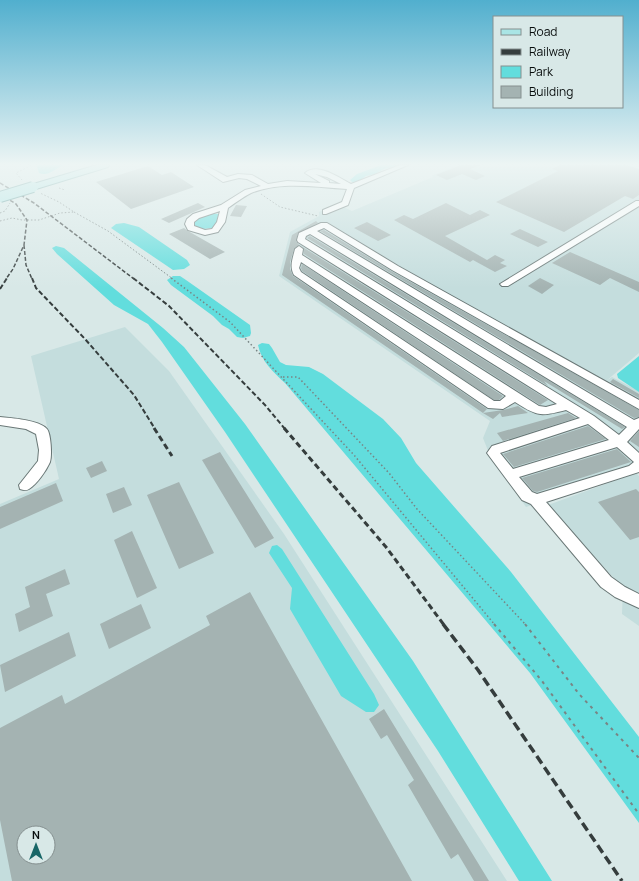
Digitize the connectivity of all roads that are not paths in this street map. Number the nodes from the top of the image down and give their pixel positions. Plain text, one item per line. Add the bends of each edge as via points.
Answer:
1 (227, 206) edge
2 (338, 206) edge
3 (634, 206) edge
4 (224, 208) dead end
5 (326, 212) dead end
6 (310, 231) junction
7 (301, 240) junction
8 (297, 256) junction
9 (394, 268) junction
10 (381, 275) junction
11 (366, 282) junction
12 (505, 284) dead end
13 (350, 291) junction
14 (478, 315) junction
15 (464, 324) junction
16 (450, 334) junction
17 (433, 344) junction
18 (416, 354) junction
19 (583, 374) junction
20 (572, 386) junction
21 (514, 396) junction
22 (561, 402) junction
23 (639, 405) edge
24 (590, 419) junction
25 (0, 421) edge
26 (637, 424) edge
27 (619, 442) junction
28 (639, 460) edge
29 (639, 465) edge
30 (510, 475) junction
31 (25, 485) dead end
32 (536, 500) junction
33 (639, 601) edge

1 - 4 street
2 - 5 street
3 - 12 street
6 - 7 street via 304,234
6 - 9 street via 324,225
6 - 10 street
7 - 8 street
7 - 11 street
8 - 13 street
8 - 18 street via 297,273
9 - 10 street
9 - 14 street
10 - 11 street
10 - 15 street
11 - 13 street
11 - 16 street
13 - 17 street
14 - 15 street
14 - 19 street
15 - 16 street
15 - 20 street
16 - 17 street
16 - 22 street
17 - 18 street
17 - 21 street
18 - 21 street via 492,405 502,405
19 - 20 street
19 - 23 street
20 - 22 street
20 - 26 street
21 - 22 street via 541,412
22 - 24 street
24 - 27 street
24 - 30 street via 496,450 493,453
25 - 31 street via 28,425 42,431 46,458 44,465
26 - 27 street
27 - 28 street
27 - 30 street
29 - 32 street via 633,470
30 - 32 street via 527,496
32 - 33 street via 606,582

